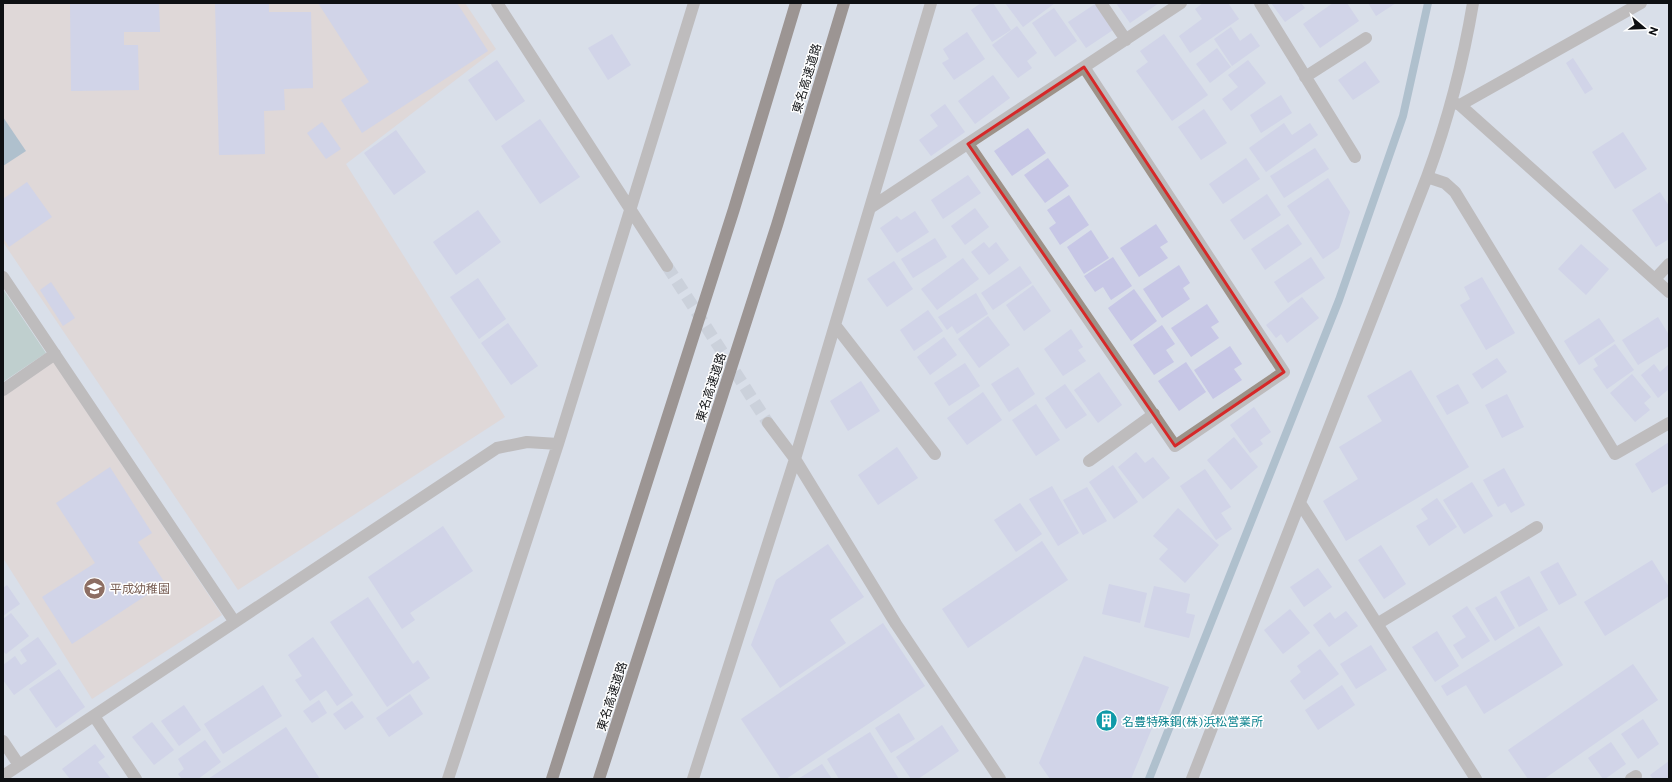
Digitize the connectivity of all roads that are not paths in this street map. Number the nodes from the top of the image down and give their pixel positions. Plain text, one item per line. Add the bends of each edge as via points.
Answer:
1 (497, 3) edge
2 (694, 3) edge
3 (796, 3) edge
4 (844, 3) edge
5 (931, 3) edge
6 (1101, 3) edge
7 (1181, 3) edge
8 (1260, 3) edge
9 (1473, 3) edge
10 (1641, 3) edge
11 (1366, 38) dead end
12 (1126, 40) junction
13 (1084, 67) junction
14 (1305, 77) junction
15 (1456, 104) junction
16 (968, 144) junction
17 (1355, 157) dead end
18 (1427, 177) junction
19 (870, 208) junction
20 (631, 209) junction
21 (1669, 264) edge
22 (667, 266) tunnel mouth
23 (3, 277) edge
24 (1654, 279) junction
25 (1669, 292) edge
26 (835, 325) junction
27 (55, 354) junction
28 (3, 390) edge
29 (1154, 414) junction
30 (768, 423) tunnel mouth
31 (1669, 423) edge
32 (558, 444) junction
33 (935, 454) dead end
34 (795, 459) junction
35 (1089, 460) dead end
36 (1300, 503) junction
37 (1537, 527) dead end
38 (234, 621) junction
39 (1377, 624) junction
40 (94, 716) junction
41 (3, 741) edge
42 (19, 765) junction
43 (3, 776) edge
44 (136, 779) edge
45 (448, 779) edge
46 (552, 779) edge
47 (599, 779) edge
48 (693, 779) edge
49 (1000, 779) edge
50 (1192, 779) edge
51 (1476, 779) edge

1 - 20 street
2 - 20 street
3 - 46 highway via 734,209
4 - 47 highway, 東名高速道路
5 - 19 street
6 - 12 street
7 - 12 street
8 - 14 street
9 - 15 street
10 - 15 street
11 - 14 street
12 - 13 street
13 - 16 street
13 - 29 street via 1284,372 1175,446
14 - 17 street
15 - 18 street
15 - 24 street
16 - 19 street
16 - 29 street
18 - 31 street via 1445,183 1455,192 1615,454
18 - 36 street
19 - 26 street
20 - 22 street
20 - 32 street
21 - 24 street
23 - 27 street
24 - 25 street
26 - 33 street
26 - 34 street
27 - 28 street
27 - 38 street
29 - 35 street
30 - 34 street
32 - 38 street via 527,442 497,448
32 - 45 street
34 - 48 street
34 - 49 street via 896,624
36 - 39 street
36 - 50 street
37 - 39 street
38 - 40 street
39 - 51 street
40 - 42 street
40 - 44 street
41 - 42 street
42 - 43 street

